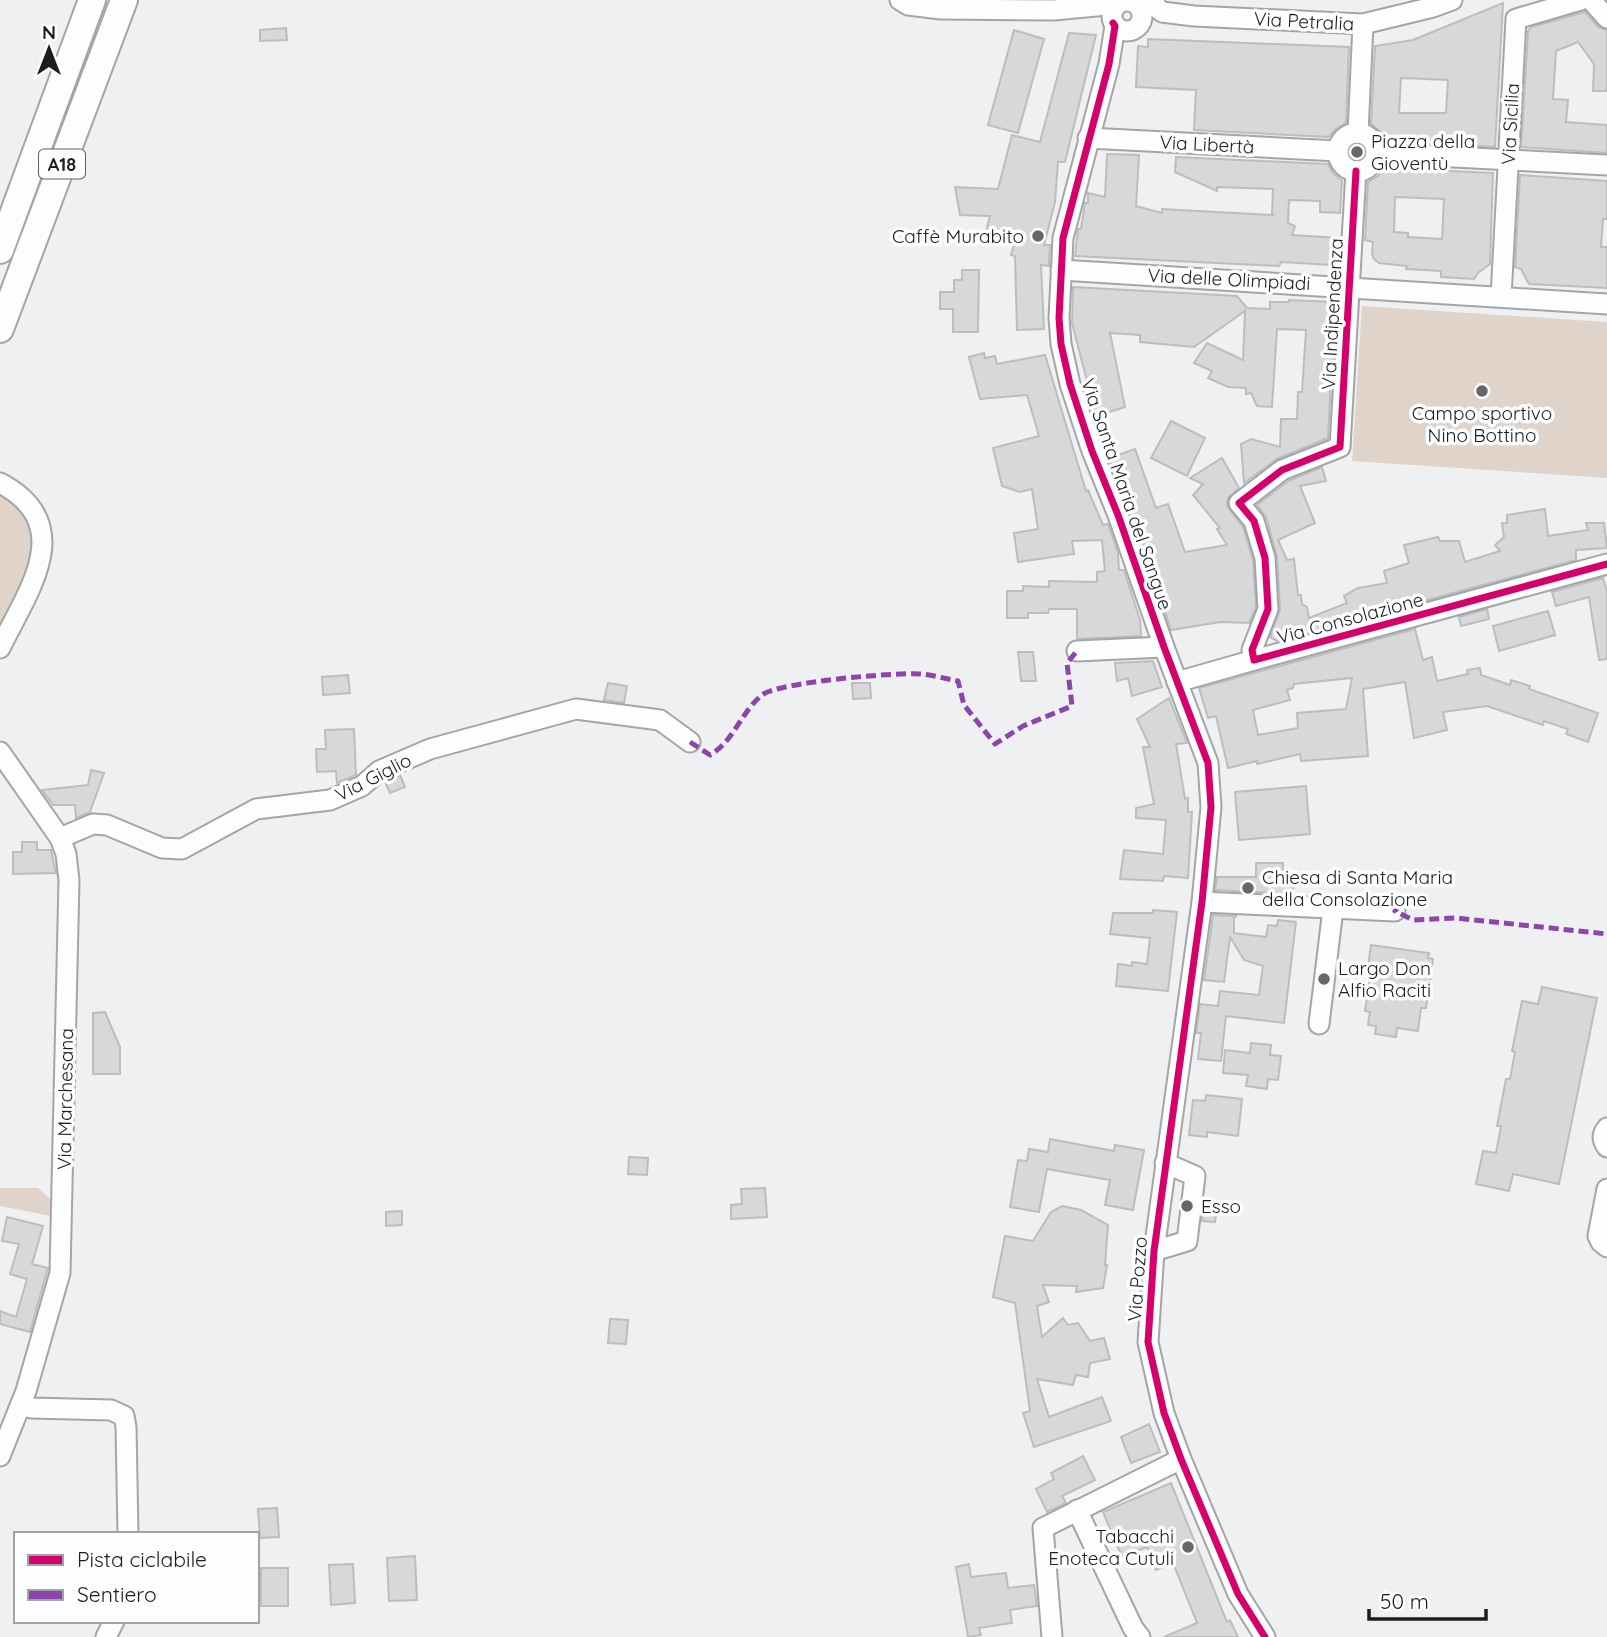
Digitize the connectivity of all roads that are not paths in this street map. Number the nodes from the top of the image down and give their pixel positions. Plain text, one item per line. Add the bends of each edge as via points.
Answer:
1 (92, 0) edge
2 (124, 0) edge
3 (900, 0) edge
4 (1154, 0) edge
5 (1452, 0) edge
6 (1581, 0) edge
7 (1591, 0) edge
8 (1120, 11) edge
9 (1194, 16) junction
10 (1607, 18) edge
11 (1363, 24) junction
12 (1138, 25) junction
13 (1109, 64) junction
14 (1358, 127) junction
15 (1088, 138) junction
16 (1332, 150) junction
17 (1382, 153) junction
18 (1508, 160) junction
19 (1607, 165) edge
20 (1356, 177) junction
21 (0, 250) edge
22 (1060, 270) junction
23 (1350, 286) junction
24 (1501, 297) junction
25 (1607, 304) edge
26 (0, 329) edge
27 (1340, 447) joint
28 (0, 483) edge
29 (1607, 565) edge
30 (1164, 647) junction
31 (0, 648) edge
32 (1077, 651) dead end
33 (1254, 660) junction
34 (1177, 682) junction
35 (690, 742) dead end
36 (0, 752) edge
37 (60, 838) junction
38 (1202, 902) junction
39 (1334, 909) junction
40 (1395, 911) dead end
41 (1319, 1024) dead end
42 (1607, 1128) edge
43 (1607, 1147) edge
44 (1165, 1163) junction
45 (1607, 1189) edge
46 (1607, 1247) edge
47 (1154, 1251) junction
48 (21, 1404) junction
49 (0, 1456) edge
50 (1181, 1459) junction
51 (1077, 1510) junction
52 (128, 1532) edge
53 (1052, 1637) edge
54 (1140, 1637) edge
55 (1265, 1637) edge

1 - 21 highway, A18
2 - 26 highway, A18
3 - 8 street via 941,9
4 - 9 street via 1163,12
5 - 11 street, Via Petralia
6 - 18 street, Via Sicilia via 1516,19
7 - 10 street
8 - 12 street via 1125,31
8 - 12 street via 1138,6
8 - 13 street
9 - 11 street, Via Petralia
9 - 12 street
11 - 14 street
12 - 13 street
13 - 15 street, Via Santa Maria del Sangue
14 - 16 street
14 - 17 street
15 - 16 street, Via Libertà
15 - 22 street, Via Santa Maria del Sangue via 1063,238
16 - 20 street
17 - 18 street
17 - 20 street
18 - 19 street
18 - 24 street, Via Sicilia
20 - 23 street, Via Indipendenza
22 - 23 street, Via delle Olimpiadi
22 - 30 street, Via Santa Maria del Sangue via 1061,344 1070,384
23 - 24 street, Via delle Olimpiadi
23 - 27 street, Via Indipendenza
24 - 25 street, Via delle Olimpiadi
27 - 33 street, Via Consolazione via 1282,470 1239,503 1254,521 1265,558 1268,609 1252,650
28 - 31 street via 33,512 44,546 36,578
29 - 33 street, Via Consolazione
30 - 32 street
30 - 34 street, Via Santa Maria del Sangue
33 - 34 street
34 - 38 street, Via Pozzo via 1208,763 1211,807
35 - 37 street, Via Giglio via 660,720 576,709 430,749 379,771 362,786 330,800 256,809 182,849 162,848 107,825 93,824
36 - 37 street, Via Marchesana
37 - 48 street, Via Marchesana via 69,880 60,1273
38 - 39 street
38 - 44 street, Via Pozzo
39 - 40 street
39 - 41 street
42 - 43 street via 1603,1135
44 - 47 street, Via Pozzo
44 - 47 street via 1195,1176 1187,1241
45 - 46 street via 1598,1236
47 - 50 street, Via Pozzo via 1148,1342 1164,1413
48 - 49 street, Via Marchesana
48 - 52 street via 111,1410 124,1416
50 - 51 street
50 - 55 street, Via Pozzo via 1238,1594
51 - 53 street via 1043,1528
51 - 54 street

